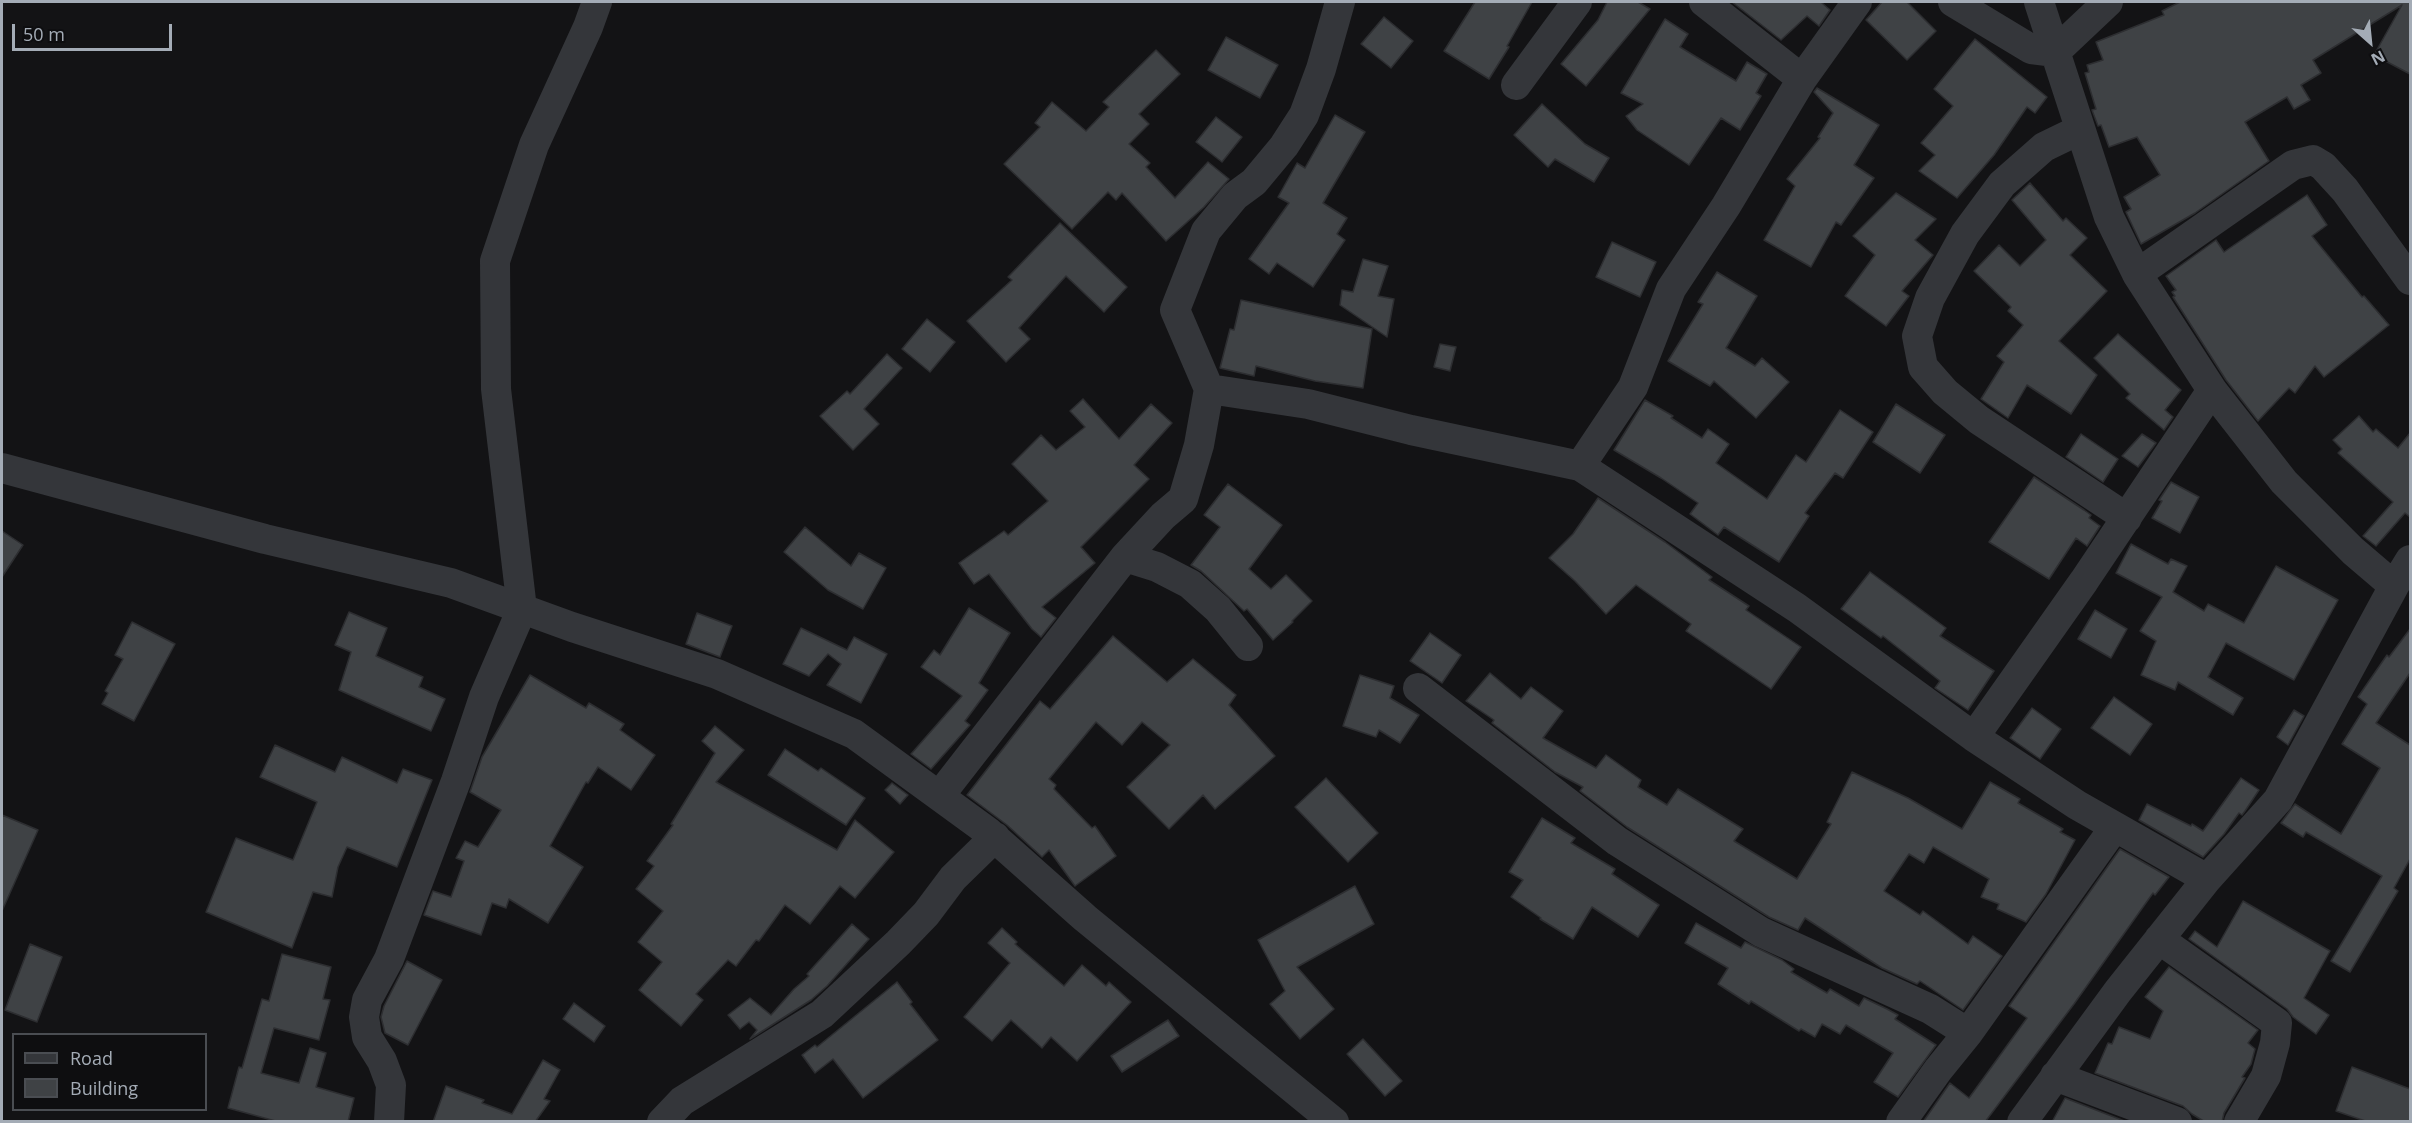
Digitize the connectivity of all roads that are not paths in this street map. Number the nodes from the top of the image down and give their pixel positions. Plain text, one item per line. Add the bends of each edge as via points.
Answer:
1 (597, 2) edge
2 (1340, 2) edge
3 (1577, 2) edge
4 (1704, 2) edge
5 (1857, 2) edge
6 (1953, 2) edge
7 (2039, 2) edge
8 (2108, 2) edge
9 (2055, 52) junction
10 (1802, 79) junction
11 (1516, 85) dead end
12 (2079, 130) junction
13 (2137, 274) junction
14 (2410, 280) edge
15 (1209, 389) junction
16 (2212, 390) junction
17 (1580, 466) junction
18 (2, 468) edge
19 (2127, 518) junction
20 (1125, 557) junction
21 (2410, 560) edge
22 (2394, 586) junction
23 (522, 609) junction
24 (1248, 646) dead end
25 (1418, 688) dead end
26 (1974, 737) junction
27 (940, 795) junction
28 (2114, 828) junction
29 (995, 837) junction
30 (2207, 879) junction
31 (2159, 939) junction
32 (1968, 1034) junction
33 (2055, 1076) junction
34 (388, 1122) edge
35 (662, 1122) edge
36 (1334, 1122) edge
37 (1901, 1122) edge
38 (2022, 1122) edge
39 (2177, 1122) edge
40 (2239, 1122) edge

1 - 23 street via 534,146 495,261 496,389
2 - 15 street via 1304,115 1254,182 1235,196 1206,231 1175,310
3 - 11 street
4 - 10 street
5 - 10 street
6 - 9 street via 2031,50
7 - 9 street
8 - 9 street
9 - 12 street
10 - 17 street via 1671,289 1633,387
12 - 13 street via 2109,217
12 - 19 street via 2044,147 2002,183 1965,234 1930,298 1917,336 1923,367 1945,392 1979,420
13 - 14 street via 2293,165 2313,160 2345,190
13 - 16 street
15 - 17 street via 1308,404
15 - 20 street via 1199,445 1183,499
16 - 19 street
16 - 22 street via 2283,482
17 - 26 street via 1797,608
18 - 23 street via 265,539 451,583
19 - 26 street
20 - 24 street via 1157,567 1190,584 1218,609
20 - 27 street
21 - 22 street
22 - 30 street via 2278,800
23 - 27 street via 717,674 854,734
23 - 34 street via 484,697 389,959 367,1000 367,1037 391,1085
25 - 32 street via 1617,841 1761,932 1930,1010
26 - 28 street
27 - 29 street
28 - 30 street
28 - 32 street
29 - 35 street via 953,878 898,943 822,1014 682,1101
29 - 36 street via 1085,918
30 - 31 street
31 - 33 street
31 - 40 street via 2277,1023 2266,1076
32 - 37 street
33 - 38 street
33 - 39 street

